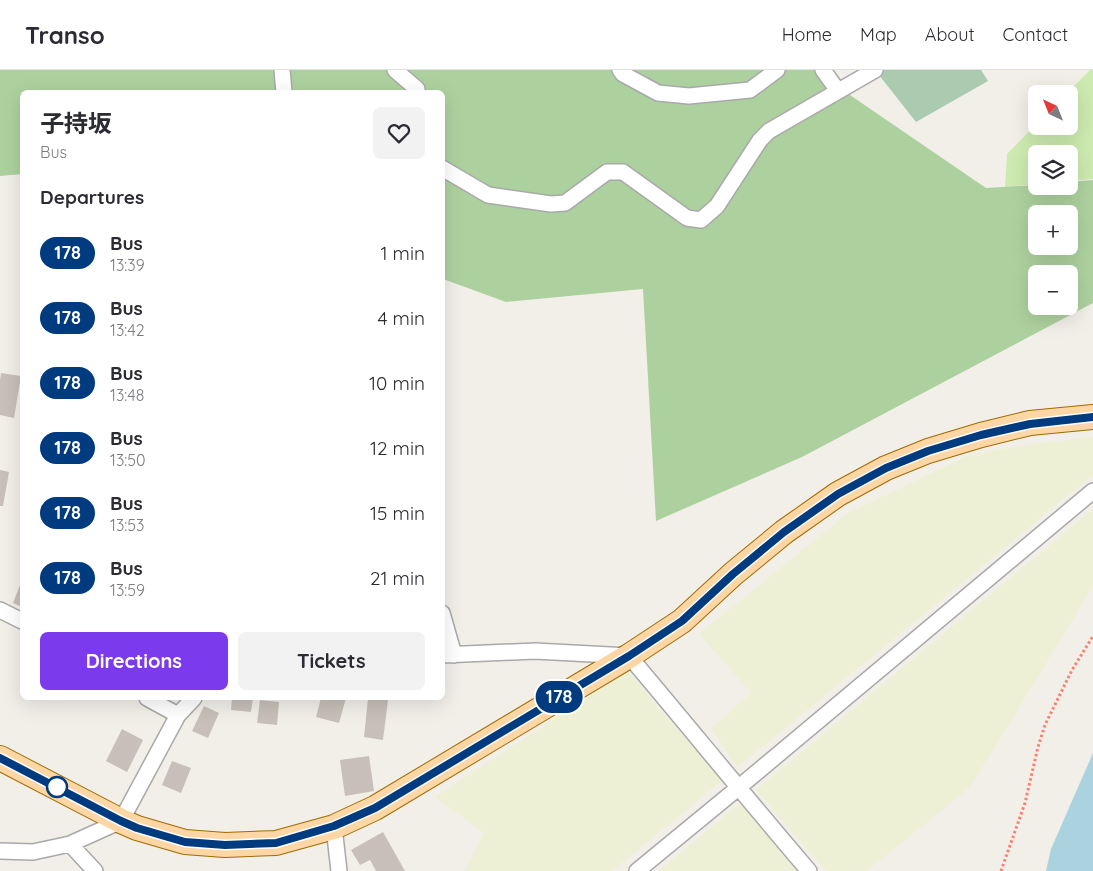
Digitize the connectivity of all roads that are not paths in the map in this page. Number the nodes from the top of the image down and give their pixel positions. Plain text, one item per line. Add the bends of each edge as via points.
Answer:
1 (282, 70) edge
2 (395, 70) edge
3 (620, 70) edge
4 (777, 70) edge
5 (823, 70) edge
6 (875, 70) edge
7 (284, 90) edge
8 (416, 90) edge
9 (838, 91) junction
10 (445, 170) edge
11 (1093, 417) edge
12 (1093, 491) edge
13 (0, 610) edge
14 (20, 620) edge
15 (445, 634) edge
16 (448, 655) edge
17 (629, 656) junction
18 (151, 700) edge
19 (192, 700) edge
20 (178, 715) junction
21 (0, 758) edge
22 (738, 788) junction
23 (121, 821) junction
24 (334, 826) junction
25 (70, 844) junction
26 (0, 851) edge
27 (95, 871) edge
28 (339, 871) edge
29 (637, 871) edge
30 (809, 871) edge

1 - 7 street
2 - 8 street
3 - 4 street via 658,93 689,96 750,90
5 - 9 street
6 - 9 street
9 - 10 street via 769,131 717,206 701,220 687,218 623,172 607,172 565,202 551,204 488,195
11 - 17 main road via 1030,424 981,435 886,468 838,494 784,532 682,621
12 - 22 street
13 - 14 street
15 - 16 street
16 - 17 street via 535,651
17 - 22 street
17 - 24 main road via 375,808
18 - 20 street
19 - 20 street
20 - 23 street
21 - 23 main road
22 - 29 street
22 - 30 street
23 - 24 main road via 185,842 225,845 276,843
23 - 25 street
24 - 28 street
25 - 26 street via 33,852
25 - 27 street

